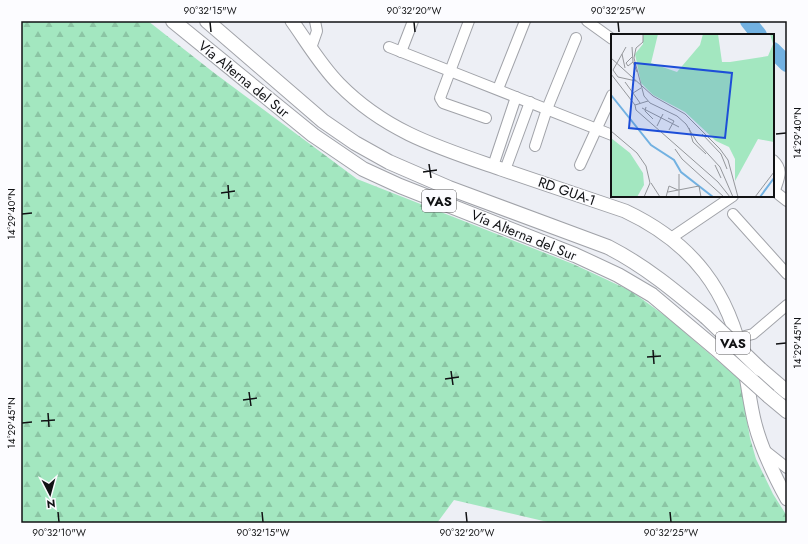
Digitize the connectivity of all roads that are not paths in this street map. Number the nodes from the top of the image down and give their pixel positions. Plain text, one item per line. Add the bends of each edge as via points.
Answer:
1 (173, 21) edge
2 (207, 21) edge
3 (292, 21) edge
4 (315, 21) edge
5 (412, 21) edge
6 (469, 21) edge
7 (525, 21) edge
8 (587, 21) edge
9 (576, 38) dead end
10 (611, 38) edge
11 (388, 47) dead end
12 (311, 48) junction
13 (401, 52) junction
14 (450, 71) junction
15 (498, 89) junction
16 (516, 97) junction
17 (611, 98) edge
18 (530, 102) junction
19 (547, 109) junction
20 (486, 118) dead end
21 (596, 130) junction
22 (611, 135) edge
23 (535, 146) dead end
24 (774, 161) edge
25 (580, 165) dead end
26 (499, 168) junction
27 (774, 190) edge
28 (732, 197) edge
29 (787, 201) edge
30 (734, 214) dead end
31 (671, 238) junction
32 (787, 274) edge
33 (787, 305) edge
34 (737, 338) junction
35 (787, 392) edge
36 (787, 411) edge
37 (763, 449) junction
38 (768, 462) junction
39 (787, 468) edge
40 (787, 472) edge
41 (786, 492) edge

1 - 36 highway, Vía Alterna del Sur / VAS, bridge via 313,135 362,169 575,255 618,275 657,299
2 - 35 highway, Vía Alterna del Sur / VAS, bridge via 323,121 355,143 389,162 450,188 608,248 633,260 667,284 706,317
3 - 12 main road, RD GUA-1
4 - 12 street via 317,31
5 - 13 street
6 - 14 street
7 - 15 street
8 - 10 street
9 - 19 street
11 - 13 street
12 - 26 main road, RD GUA-1 via 338,84 389,125 420,141
13 - 14 street
14 - 15 street
14 - 20 street via 440,101
15 - 16 street
16 - 18 street
16 - 26 street
17 - 21 street
18 - 19 street
18 - 26 street
19 - 21 street
19 - 23 street
21 - 22 street
21 - 25 street
24 - 27 street via 781,172
26 - 31 main road, RD GUA-1 via 625,211
27 - 29 street
28 - 31 street
30 - 32 street
31 - 34 main road, RD GUA-1 via 683,247 706,273 729,316
33 - 34 street via 753,334
34 - 37 main road, RD GUA-1 via 755,424
37 - 38 main road, RD GUA-1
37 - 39 street
38 - 40 street
38 - 41 main road, RD GUA-1

